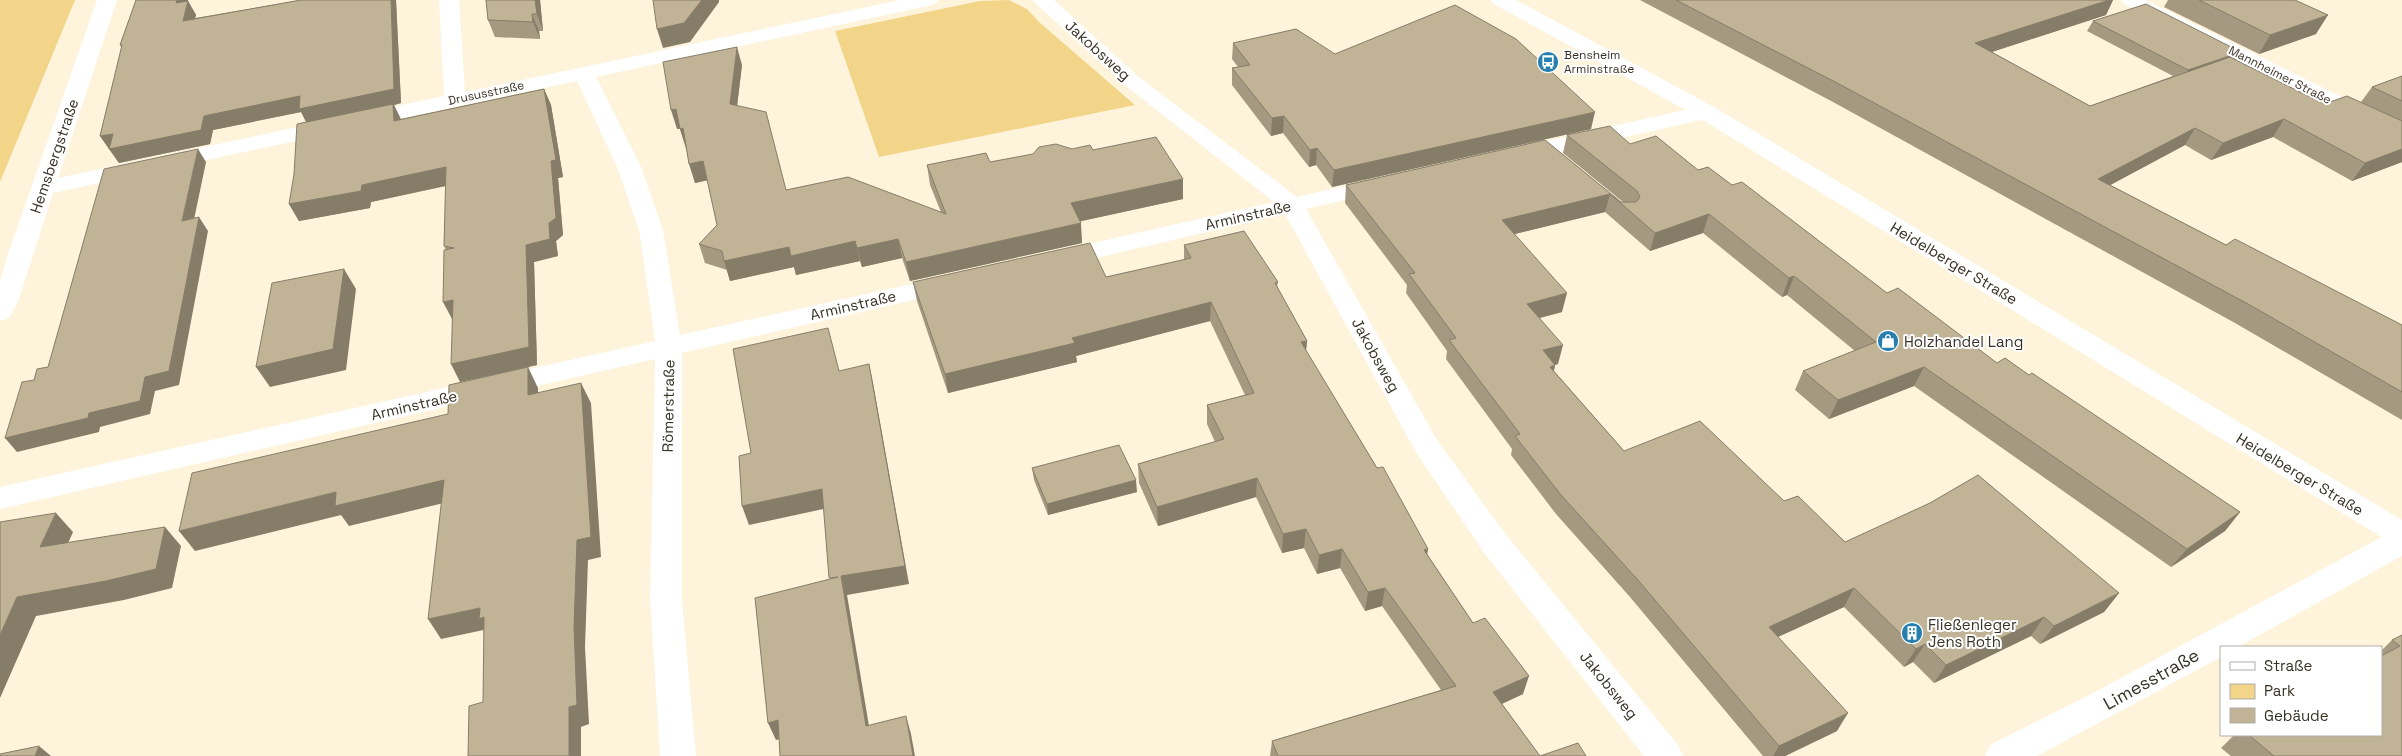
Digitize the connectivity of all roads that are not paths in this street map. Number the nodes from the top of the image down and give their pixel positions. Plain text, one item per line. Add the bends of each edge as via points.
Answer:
1 (107, 0) edge
2 (449, 0) edge
3 (928, 0) edge
4 (1042, 0) edge
5 (1502, 0) edge
6 (2131, 0) edge
7 (583, 72) junction
8 (455, 99) junction
9 (1706, 112) junction
10 (2402, 136) edge
11 (1495, 159) edge
12 (1408, 179) edge
13 (44, 188) junction
14 (1292, 205) junction
15 (1029, 265) edge
16 (971, 278) edge
17 (0, 312) edge
18 (669, 347) junction
19 (0, 498) edge
20 (2402, 535) edge
21 (2402, 541) edge
22 (678, 756) edge
23 (1665, 756) edge
24 (2003, 756) edge

1 - 13 street, Hemsbergstraße
2 - 8 street
3 - 7 street, Drususstraße
4 - 14 street, Jakobsweg via 1133,82
5 - 9 street, Heidelberger Straße
6 - 10 street, Mannheimer Straße
7 - 8 street, Drususstraße
7 - 18 street, Römerstraße via 629,168 651,230
8 - 13 street, Drususstraße
9 - 11 street
9 - 20 street, Heidelberger Straße
12 - 14 street, Arminstraße
13 - 17 street, Hemsbergstraße via 9,295
14 - 15 street, Arminstraße
14 - 23 street, Jakobsweg via 1427,448 1496,545
16 - 18 street, Arminstraße
18 - 19 street, Arminstraße
18 - 22 street, Römerstraße via 666,600
21 - 24 street, Limesstraße via 2107,703

